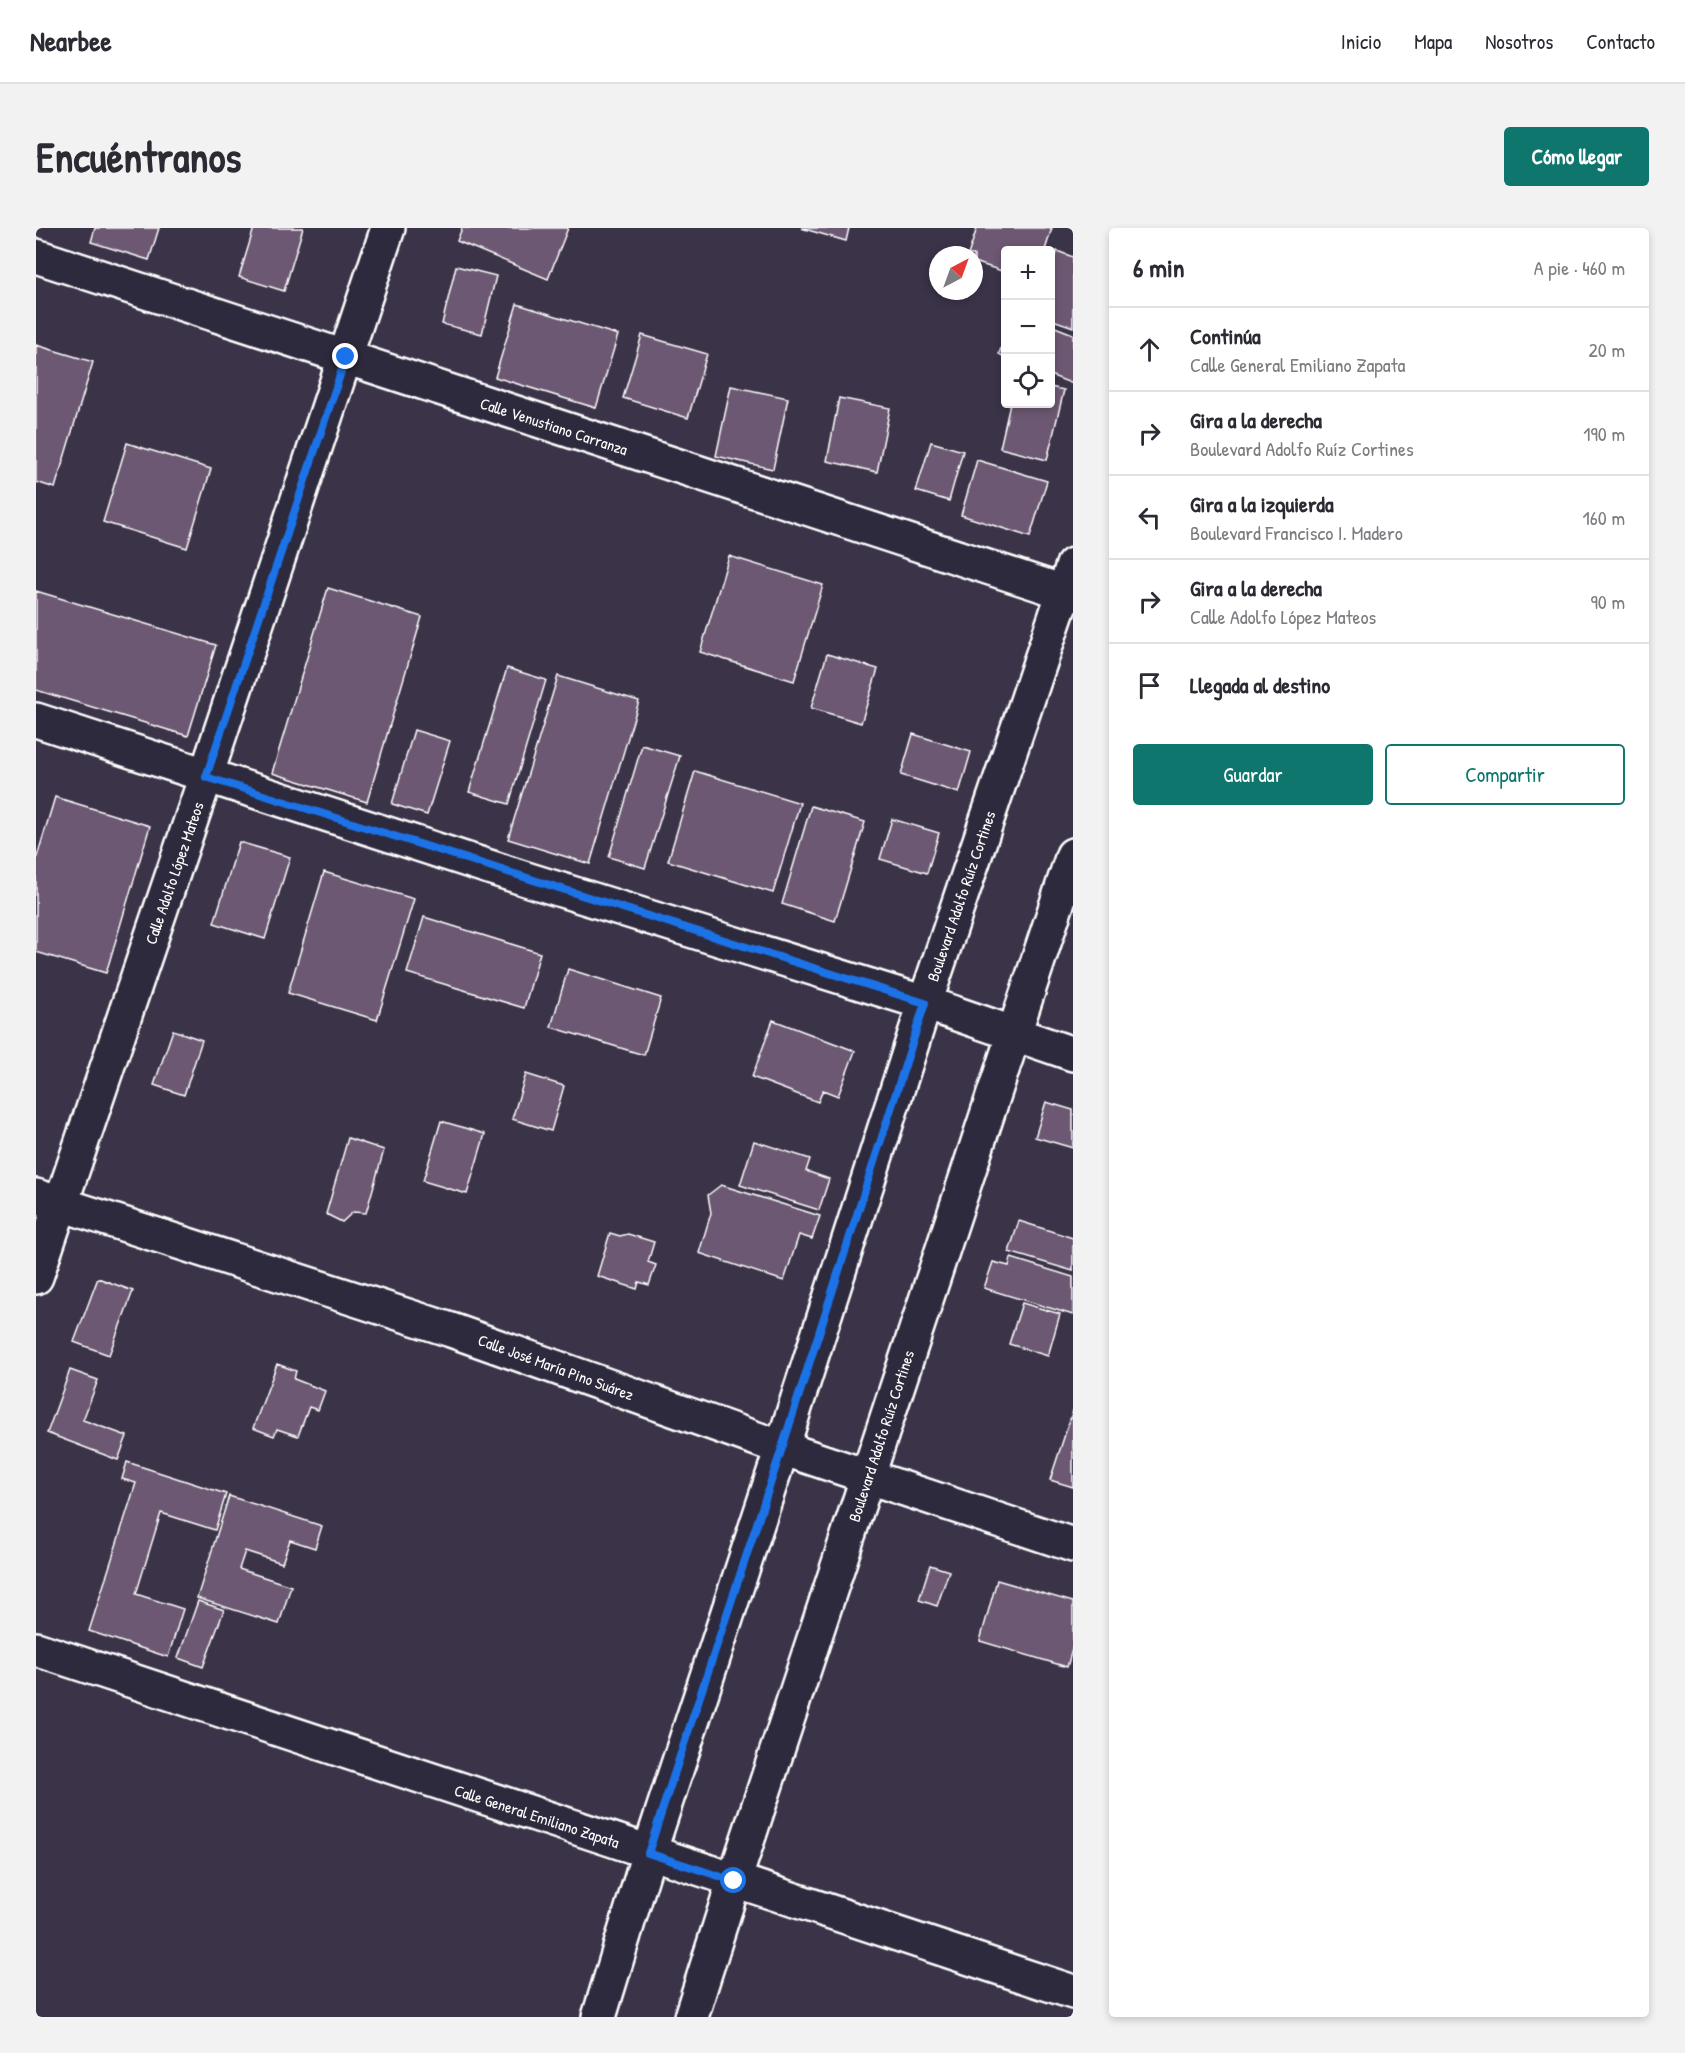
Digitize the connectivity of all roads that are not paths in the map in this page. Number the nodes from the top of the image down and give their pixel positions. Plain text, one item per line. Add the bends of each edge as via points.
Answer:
1 (388, 228) edge
2 (36, 256) edge
3 (346, 357) junction
4 (1070, 584) edge
5 (36, 720) edge
6 (206, 777) junction
7 (1073, 855) edge
8 (925, 1003) junction
9 (1015, 1034) junction
10 (1073, 1054) edge
11 (49, 1200) edge
12 (36, 1277) edge
13 (782, 1448) junction
14 (868, 1475) junction
15 (1073, 1545) edge
16 (36, 1649) edge
17 (648, 1853) junction
18 (734, 1881) junction
19 (1073, 1992) edge
20 (599, 2017) edge
21 (691, 2017) edge

1 - 3 street, Calle Adolfo López Mateos
2 - 3 street, Calle Venustiano Carranza
3 - 4 street, Calle Venustiano Carranza
3 - 6 street, Calle Adolfo López Mateos
4 - 8 street, Boulevard Adolfo Ruíz Cortines
5 - 6 street
6 - 8 street
6 - 11 street, Calle Adolfo López Mateos
7 - 9 street, Boulevard Adolfo Ruíz Cortines
8 - 9 street
8 - 13 street, Boulevard Adolfo Ruíz Cortines
9 - 10 street
9 - 14 street, Boulevard Adolfo Ruíz Cortines
11 - 12 street, Calle Adolfo López Mateos
11 - 13 street, Calle José María Pino Suárez via 451,1330
13 - 14 street, Calle José María Pino Suárez
13 - 17 street, Boulevard Adolfo Ruíz Cortines
14 - 15 street, Calle José María Pino Suárez
14 - 18 street, Boulevard Adolfo Ruíz Cortines
16 - 17 street, Calle General Emiliano Zapata
17 - 18 street, Calle General Emiliano Zapata
17 - 20 street, Boulevard Adolfo Ruíz Cortines
18 - 19 street, Calle General Emiliano Zapata
18 - 21 street, Boulevard Adolfo Ruíz Cortines

